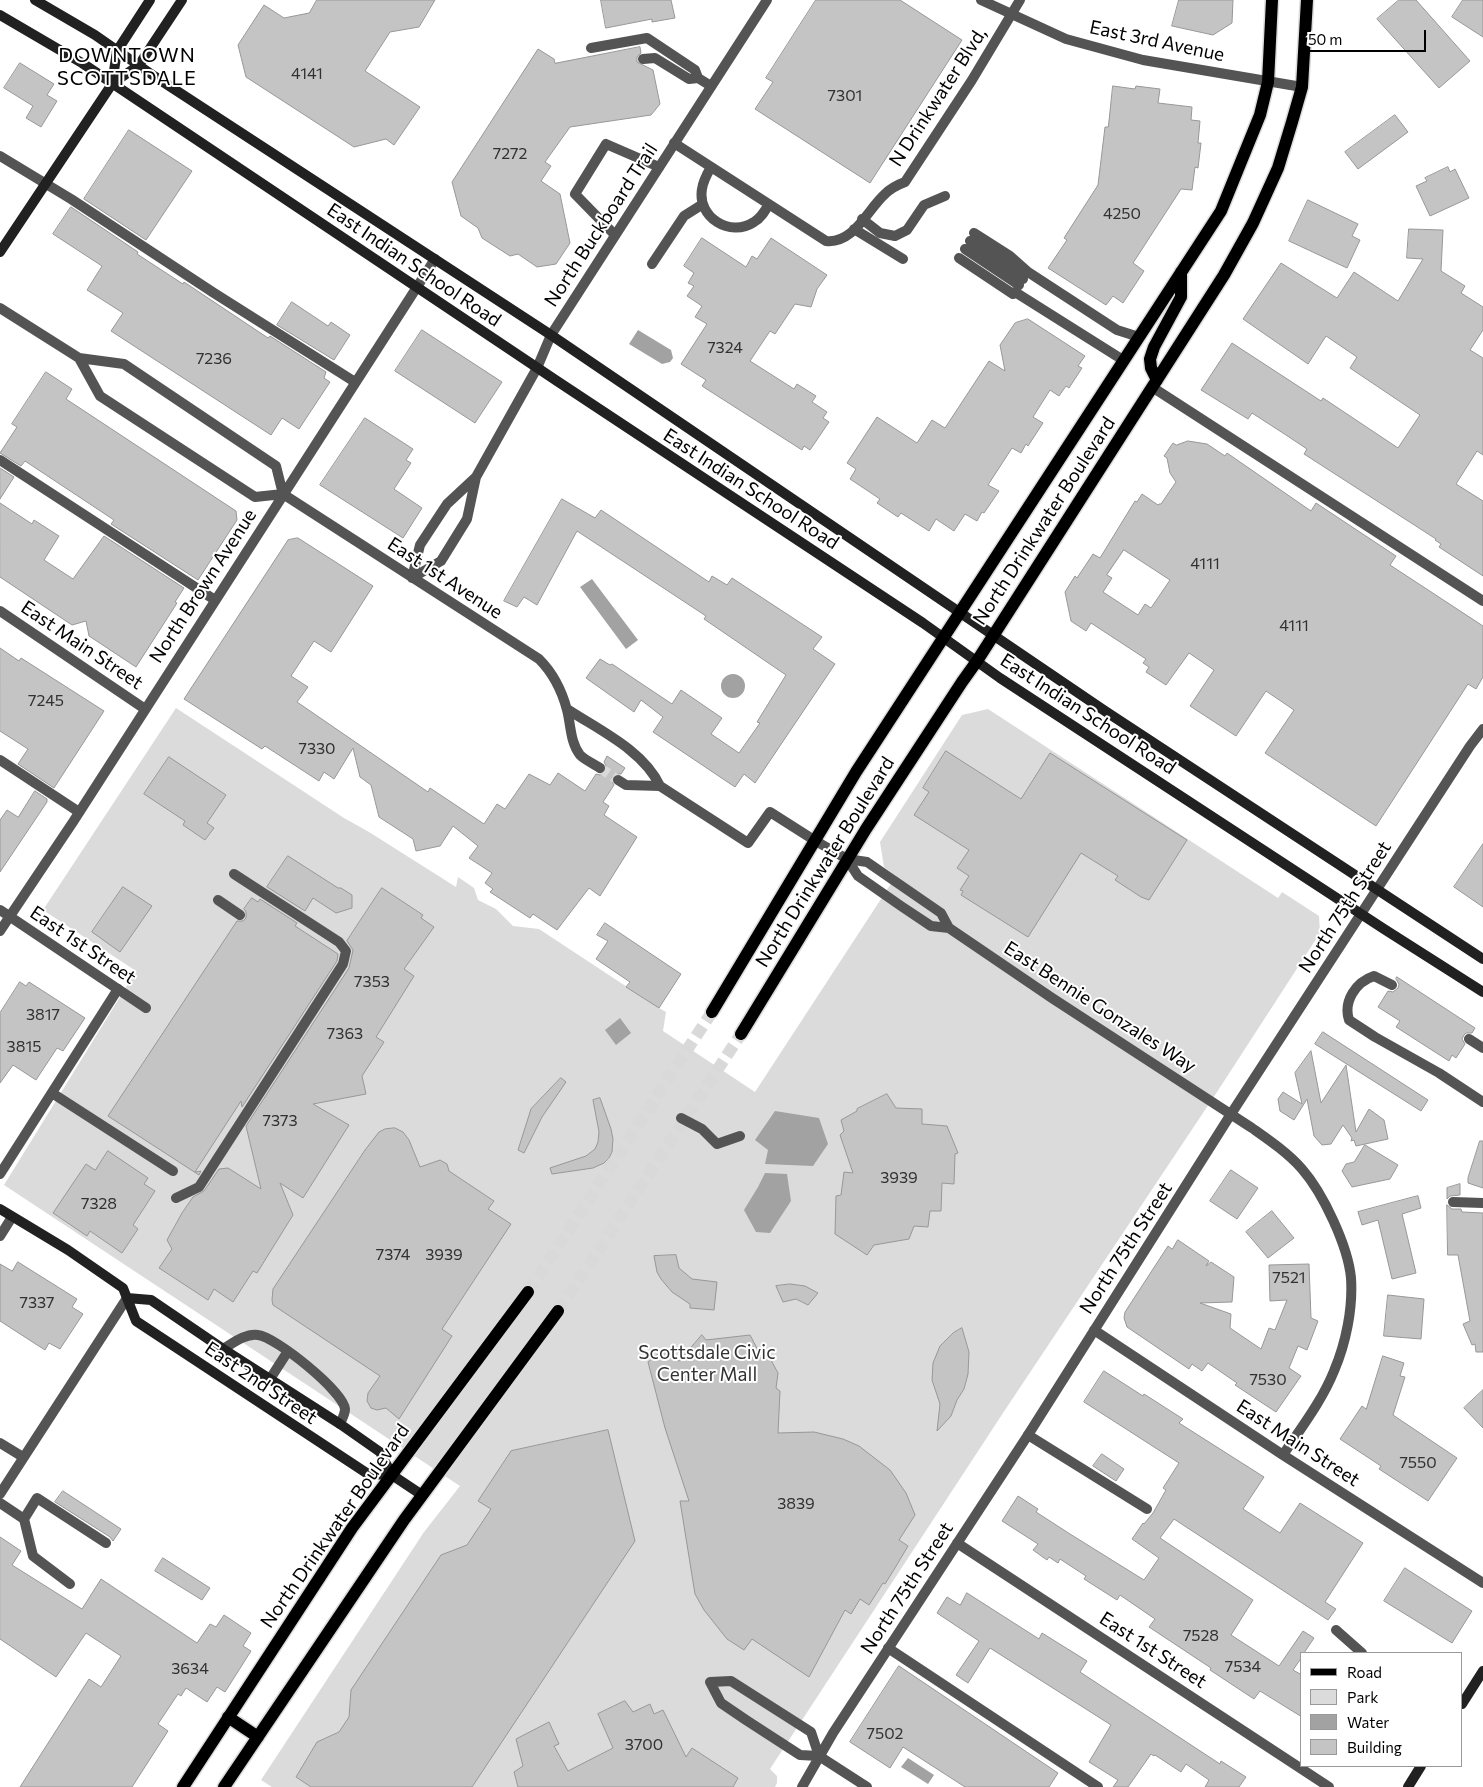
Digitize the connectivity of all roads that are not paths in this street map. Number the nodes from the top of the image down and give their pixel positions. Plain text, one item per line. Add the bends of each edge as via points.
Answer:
1 (35, 0) edge
2 (150, 0) edge
3 (182, 0) edge
4 (767, 0) edge
5 (981, 0) edge
6 (1020, 0) edge
7 (1272, 0) edge
8 (1307, 0) edge
9 (1012, 14) junction
10 (0, 15) edge
11 (590, 48) dead end
12 (117, 51) junction
13 (643, 59) dead end
14 (139, 65) junction
15 (698, 78) junction
16 (1268, 82) junction
17 (112, 84) junction
18 (711, 86) junction
19 (1302, 87) junction
20 (674, 142) junction
21 (0, 156) edge
22 (659, 166) junction
23 (711, 167) junction
24 (45, 184) junction
25 (945, 196) dead end
26 (703, 204) junction
27 (769, 204) junction
28 (862, 219) junction
29 (854, 229) junction
30 (615, 235) junction
31 (967, 245) junction
32 (0, 252) edge
33 (434, 259) junction
34 (903, 259) dead end
35 (652, 264) dead end
36 (1181, 272) junction
37 (416, 287) junction
38 (1018, 287) junction
39 (0, 308) edge
40 (551, 336) junction
41 (1139, 337) junction
42 (79, 358) junction
43 (1123, 360) junction
44 (537, 368) junction
45 (355, 382) junction
46 (1154, 383) junction
47 (0, 460) edge
48 (476, 476) junction
49 (283, 494) junction
50 (412, 578) junction
51 (214, 600) junction
52 (1483, 601) edge
53 (0, 611) edge
54 (960, 612) junction
55 (994, 635) junction
56 (944, 638) junction
57 (977, 661) junction
58 (145, 709) junction
59 (567, 709) junction
60 (1483, 729) edge
61 (0, 760) edge
62 (600, 768) tunnel mouth
63 (618, 780) tunnel mouth
64 (660, 786) junction
65 (79, 812) junction
66 (814, 840) junction
67 (847, 859) junction
68 (234, 874) dead end
69 (1376, 890) junction
70 (218, 900) dead end
71 (0, 910) edge
72 (1360, 914) junction
73 (240, 915) dead end
74 (10, 916) junction
75 (949, 928) junction
76 (0, 931) edge
77 (1483, 959) edge
78 (1392, 984) dead end
79 (118, 989) junction
80 (1483, 992) edge
81 (146, 1008) dead end
82 (712, 1012) tunnel mouth
83 (741, 1034) tunnel mouth
84 (1469, 1038) dead end
85 (1483, 1048) edge
86 (52, 1093) junction
87 (1483, 1102) edge
88 (1231, 1114) junction
89 (681, 1118) dead end
90 (131, 1131) dead end
91 (740, 1136) dead end
92 (124, 1140) junction
93 (173, 1171) dead end
94 (0, 1174) edge
95 (176, 1198) dead end
96 (1453, 1202) dead end
97 (1483, 1203) edge
98 (0, 1209) edge
99 (12, 1217) junction
100 (0, 1236) edge
101 (528, 1292) tunnel mouth
102 (127, 1298) junction
103 (558, 1311) tunnel mouth
104 (1094, 1330) junction
105 (223, 1349) junction
106 (288, 1351) junction
107 (270, 1379) junction
108 (340, 1424) junction
109 (1028, 1435) junction
110 (0, 1443) edge
111 (1283, 1455) junction
112 (23, 1457) junction
113 (392, 1475) junction
114 (0, 1494) edge
115 (422, 1495) junction
116 (0, 1503) edge
117 (1146, 1509) dead end
118 (24, 1519) junction
119 (106, 1543) dead end
120 (957, 1543) junction
121 (70, 1584) dead end
122 (1483, 1584) edge
123 (1336, 1630) dead end
124 (888, 1648) junction
125 (1361, 1652) edge
126 (1483, 1671) edge
127 (1463, 1702) edge
128 (228, 1718) junction
129 (258, 1737) junction
130 (819, 1756) junction
131 (1420, 1767) edge
132 (183, 1787) edge
133 (224, 1787) edge
134 (802, 1787) edge
135 (867, 1787) edge
136 (1098, 1787) edge
137 (1329, 1787) edge
138 (1408, 1787) edge

1 - 12 main road, East Indian School Road
2 - 12 main road
3 - 14 main road
4 - 18 street, North Buckboard Trail
5 - 9 street, East 3rd Avenue
6 - 9 street, N Drinkwater Blvd,
7 - 16 main road, North Drinkwater Boulevard
8 - 19 main road, North Drinkwater Boulevard
9 - 16 street, East 3rd Avenue via 1066,39 1143,60
9 - 28 street, N Drinkwater Blvd, via 905,182 884,194
10 - 17 main road, East Indian School Road
11 - 15 street via 647,38 695,70
12 - 14 main road, East Indian School Road
12 - 17 main road
13 - 15 street via 655,58 689,79
14 - 17 main road
14 - 33 main road, East Indian School Road
15 - 18 street
16 - 19 street, East 3rd Avenue
16 - 36 main road, North Drinkwater Boulevard via 1257,122 1220,211
17 - 24 main road
17 - 37 main road, East Indian School Road
18 - 20 street, North Buckboard Trail
19 - 46 main road, North Drinkwater Boulevard via 1278,168 1253,223 1224,275
20 - 22 street, North Buckboard Trail
20 - 23 street, N Drinkwater Blvd,
21 - 24 street
22 - 30 street, North Buckboard Trail
22 - 30 street via 606,144 575,194
23 - 26 street via 702,188
23 - 27 street, N Drinkwater Blvd,
24 - 32 main road
24 - 45 street
25 - 28 street via 924,205 907,230 895,236 880,233
26 - 27 street via 712,220 733,228 755,222
26 - 35 street via 684,216
27 - 29 street, N Drinkwater Blvd, via 826,241 840,240
28 - 29 street, N Drinkwater Blvd,
29 - 34 street
30 - 40 street, North Buckboard Trail
31 - 38 street
31 - 38 street via 1005,264
31 - 41 street via 1010,256 1028,272 1117,330
33 - 37 street, North Brown Avenue
33 - 40 main road, East Indian School Road
36 - 41 main road, North Drinkwater Boulevard
36 - 46 main road via 1182,297 1150,359
37 - 44 main road, East Indian School Road
37 - 45 street, North Brown Avenue
38 - 43 street
39 - 42 street
40 - 44 street, North Buckboard Trail
40 - 54 main road, East Indian School Road
41 - 43 main road, North Drinkwater Boulevard
42 - 49 street via 100,396 255,497
42 - 49 street via 124,364 276,466
43 - 54 main road, North Drinkwater Boulevard
44 - 48 street, North Buckboard Trail
44 - 56 main road, East Indian School Road
45 - 49 street, North Brown Avenue
46 - 52 street
46 - 55 main road, North Drinkwater Boulevard
47 - 51 street
48 - 50 street, North Buckboard Trail via 447,504 420,545
48 - 50 street, North Buckboard Trail via 467,518 441,561
49 - 50 street, East 1st Avenue
49 - 51 street, North Brown Avenue
50 - 59 street, East 1st Avenue via 539,659 550,670
51 - 58 street, North Brown Avenue
53 - 58 street, East Main Street
54 - 55 main road, East Indian School Road
54 - 56 main road, North Drinkwater Boulevard
55 - 57 main road, North Drinkwater Boulevard
55 - 69 main road, East Indian School Road
56 - 57 main road, East Indian School Road
56 - 66 main road, North Drinkwater Boulevard
57 - 67 main road, North Drinkwater Boulevard
57 - 72 main road, East Indian School Road
58 - 65 street, North Brown Avenue
59 - 62 street, East 1st Avenue via 573,741 581,756
59 - 64 street via 638,756
60 - 69 street, North 75th Street
61 - 65 street
63 - 64 street via 626,785
64 - 66 street via 748,843 770,812
65 - 74 street, North Brown Avenue
66 - 67 street
66 - 82 main road, North Drinkwater Boulevard
67 - 75 street, East Bennie Gonzales Way via 858,876 916,916 931,926
67 - 75 street, East Bennie Gonzales Way via 867,862 941,913
67 - 83 main road, North Drinkwater Boulevard
68 - 95 street via 339,942 346,951 343,964 199,1187
69 - 72 street, North 75th Street
69 - 77 main road, East Indian School Road
70 - 73 street
71 - 74 street, East 1st Street
72 - 80 main road, East Indian School Road
72 - 88 street, North 75th Street
74 - 76 street, North Brown Avenue
74 - 79 street, East 1st Street
75 - 88 street, East Bennie Gonzales Way
78 - 87 street via 1374,976 1359,984 1351,998 1347,1014 1349,1020
79 - 81 street, East 1st Street
79 - 86 street
84 - 85 street
86 - 92 street
86 - 94 street
88 - 104 street, North 75th Street
88 - 111 street, East Bennie Gonzales Way via 1277,1146 1302,1169 1330,1214 1350,1276 1348,1321 1335,1370
89 - 91 street via 702,1129 717,1144
90 - 92 street
92 - 93 street
96 - 97 street
98 - 99 main road, East 2nd Street
99 - 100 street
99 - 102 main road, East 2nd Street via 113,1280 123,1288
101 - 113 main road, North Drinkwater Boulevard
102 - 105 main road, East 2nd Street via 151,1300
102 - 112 street
102 - 113 main road, East 2nd Street via 136,1321 264,1407 368,1474
103 - 115 main road
104 - 109 street, North 75th Street
104 - 111 street, East Main Street
105 - 106 street via 250,1334 267,1338
105 - 107 main road, East 2nd Street
106 - 107 street
106 - 108 street via 307,1365 341,1400 345,1411
107 - 108 main road, East 2nd Street
108 - 113 main road, East 2nd Street via 380,1452
109 - 117 street
109 - 120 street, North 75th Street
110 - 112 street
111 - 122 street, East Main Street
112 - 114 street
113 - 115 main road, East 2nd Street
113 - 128 main road, North Drinkwater Boulevard via 331,1558
115 - 129 main road
116 - 118 street
118 - 119 street via 37,1498
118 - 121 street via 33,1556
120 - 124 street, North 75th Street
120 - 137 street, East 1st Street
123 - 125 street
124 - 130 street, North 75th Street
124 - 136 street
126 - 127 main road
128 - 129 main road
128 - 132 main road, North Drinkwater Boulevard
129 - 133 main road
130 - 130 street via 811,1732 731,1681 710,1682 721,1703 746,1720 800,1755
130 - 134 street, North 75th Street
130 - 135 street
131 - 138 main road

